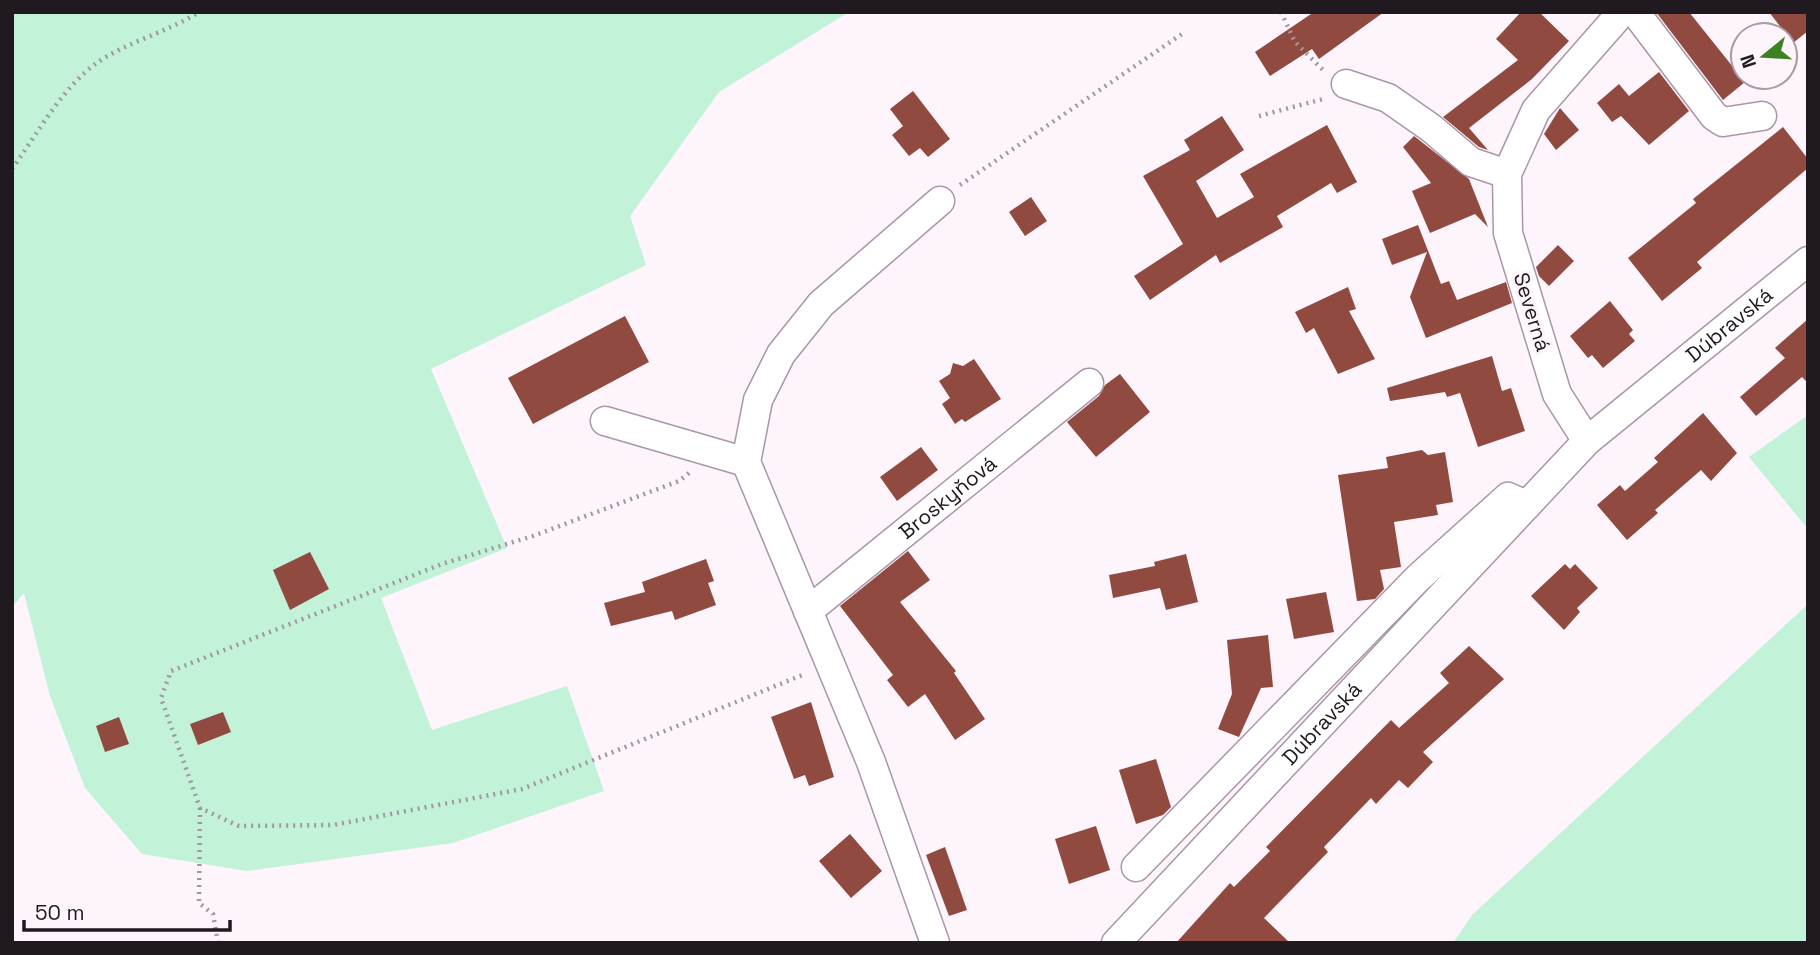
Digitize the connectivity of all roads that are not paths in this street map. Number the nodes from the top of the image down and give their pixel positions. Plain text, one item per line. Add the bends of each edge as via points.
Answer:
1 (1622, 12) edge
2 (1635, 12) edge
3 (1346, 84) road end
4 (1762, 116) dead end
5 (1507, 174) junction
6 (940, 201) road end
7 (1808, 261) edge
8 (1089, 383) dead end
9 (605, 421) dead end
10 (1587, 440) junction
11 (746, 462) junction
12 (1527, 505) junction
13 (808, 611) junction
14 (1136, 867) dead end
15 (935, 943) edge
16 (1115, 943) edge

1 - 5 street, Severná via 1536,110
2 - 4 street via 1714,116 1723,122
3 - 5 street via 1388,98 1471,162
5 - 10 street, Severná via 1508,233 1557,394
6 - 11 street via 821,304 781,354 758,400
7 - 10 street, Dúbravská
8 - 13 street, Broskyňová
9 - 11 street
10 - 12 street, Dúbravská
11 - 13 street
12 - 14 street, Dúbravská via 1508,497 1418,578
12 - 16 street, Dúbravská
13 - 15 street via 872,762

